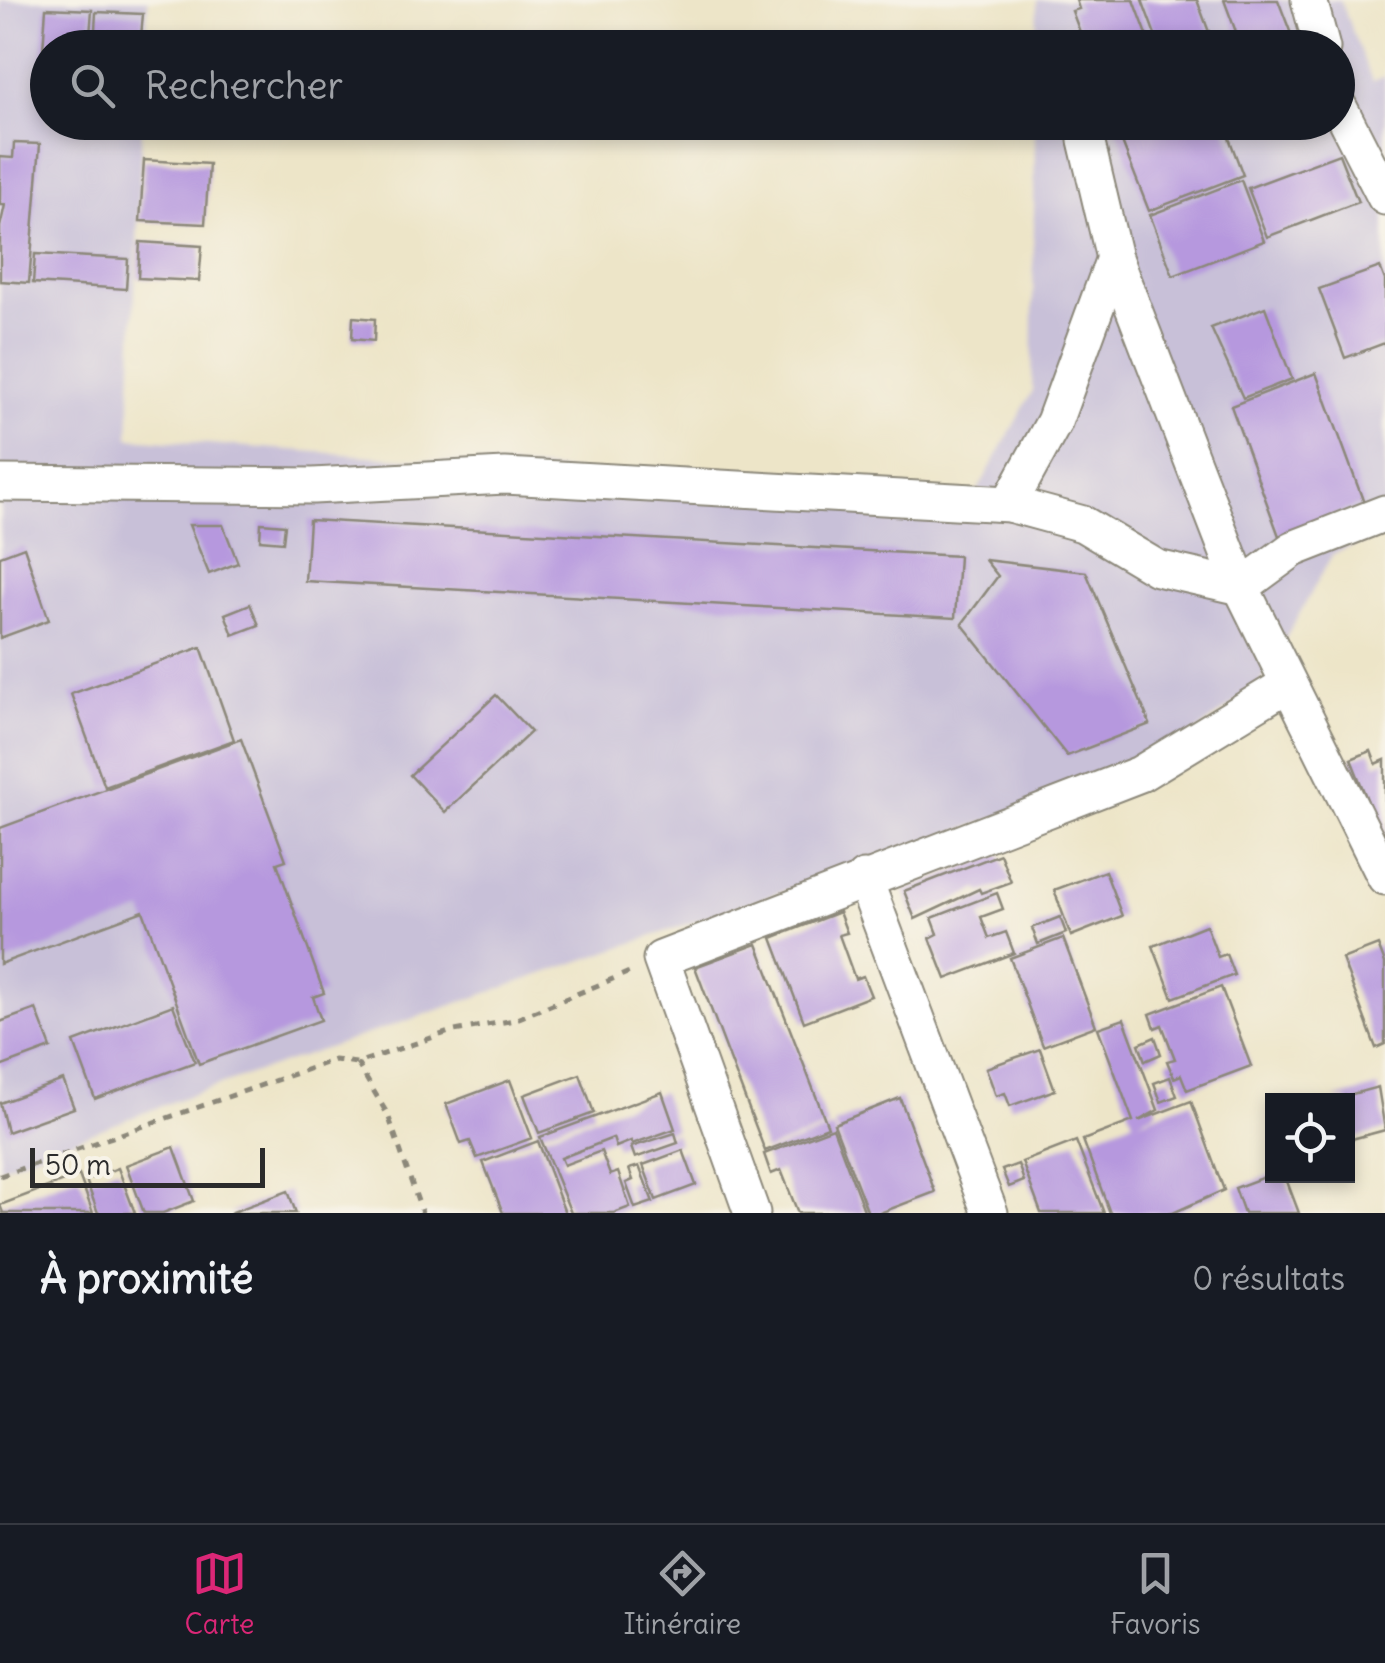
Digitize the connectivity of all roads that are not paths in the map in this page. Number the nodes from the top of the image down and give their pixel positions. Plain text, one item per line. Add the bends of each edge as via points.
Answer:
1 (1309, 0) edge
2 (1317, 30) edge
3 (1355, 138) edge
4 (1086, 140) dead end
5 (1385, 197) edge
6 (1114, 258) junction
7 (0, 483) edge
8 (1009, 504) junction
9 (1385, 513) edge
10 (1242, 587) junction
11 (1288, 684) junction
12 (1384, 869) edge
13 (864, 878) junction
14 (752, 1213) edge
15 (990, 1213) edge

1 - 2 street
3 - 5 street
4 - 6 street
6 - 8 street via 1054,422
6 - 10 street
7 - 8 street via 313,486 505,476
8 - 10 street via 1083,524 1157,568
9 - 10 street via 1293,549
10 - 11 street
11 - 12 street
11 - 13 street via 1140,774
13 - 14 street via 661,959
13 - 15 street

